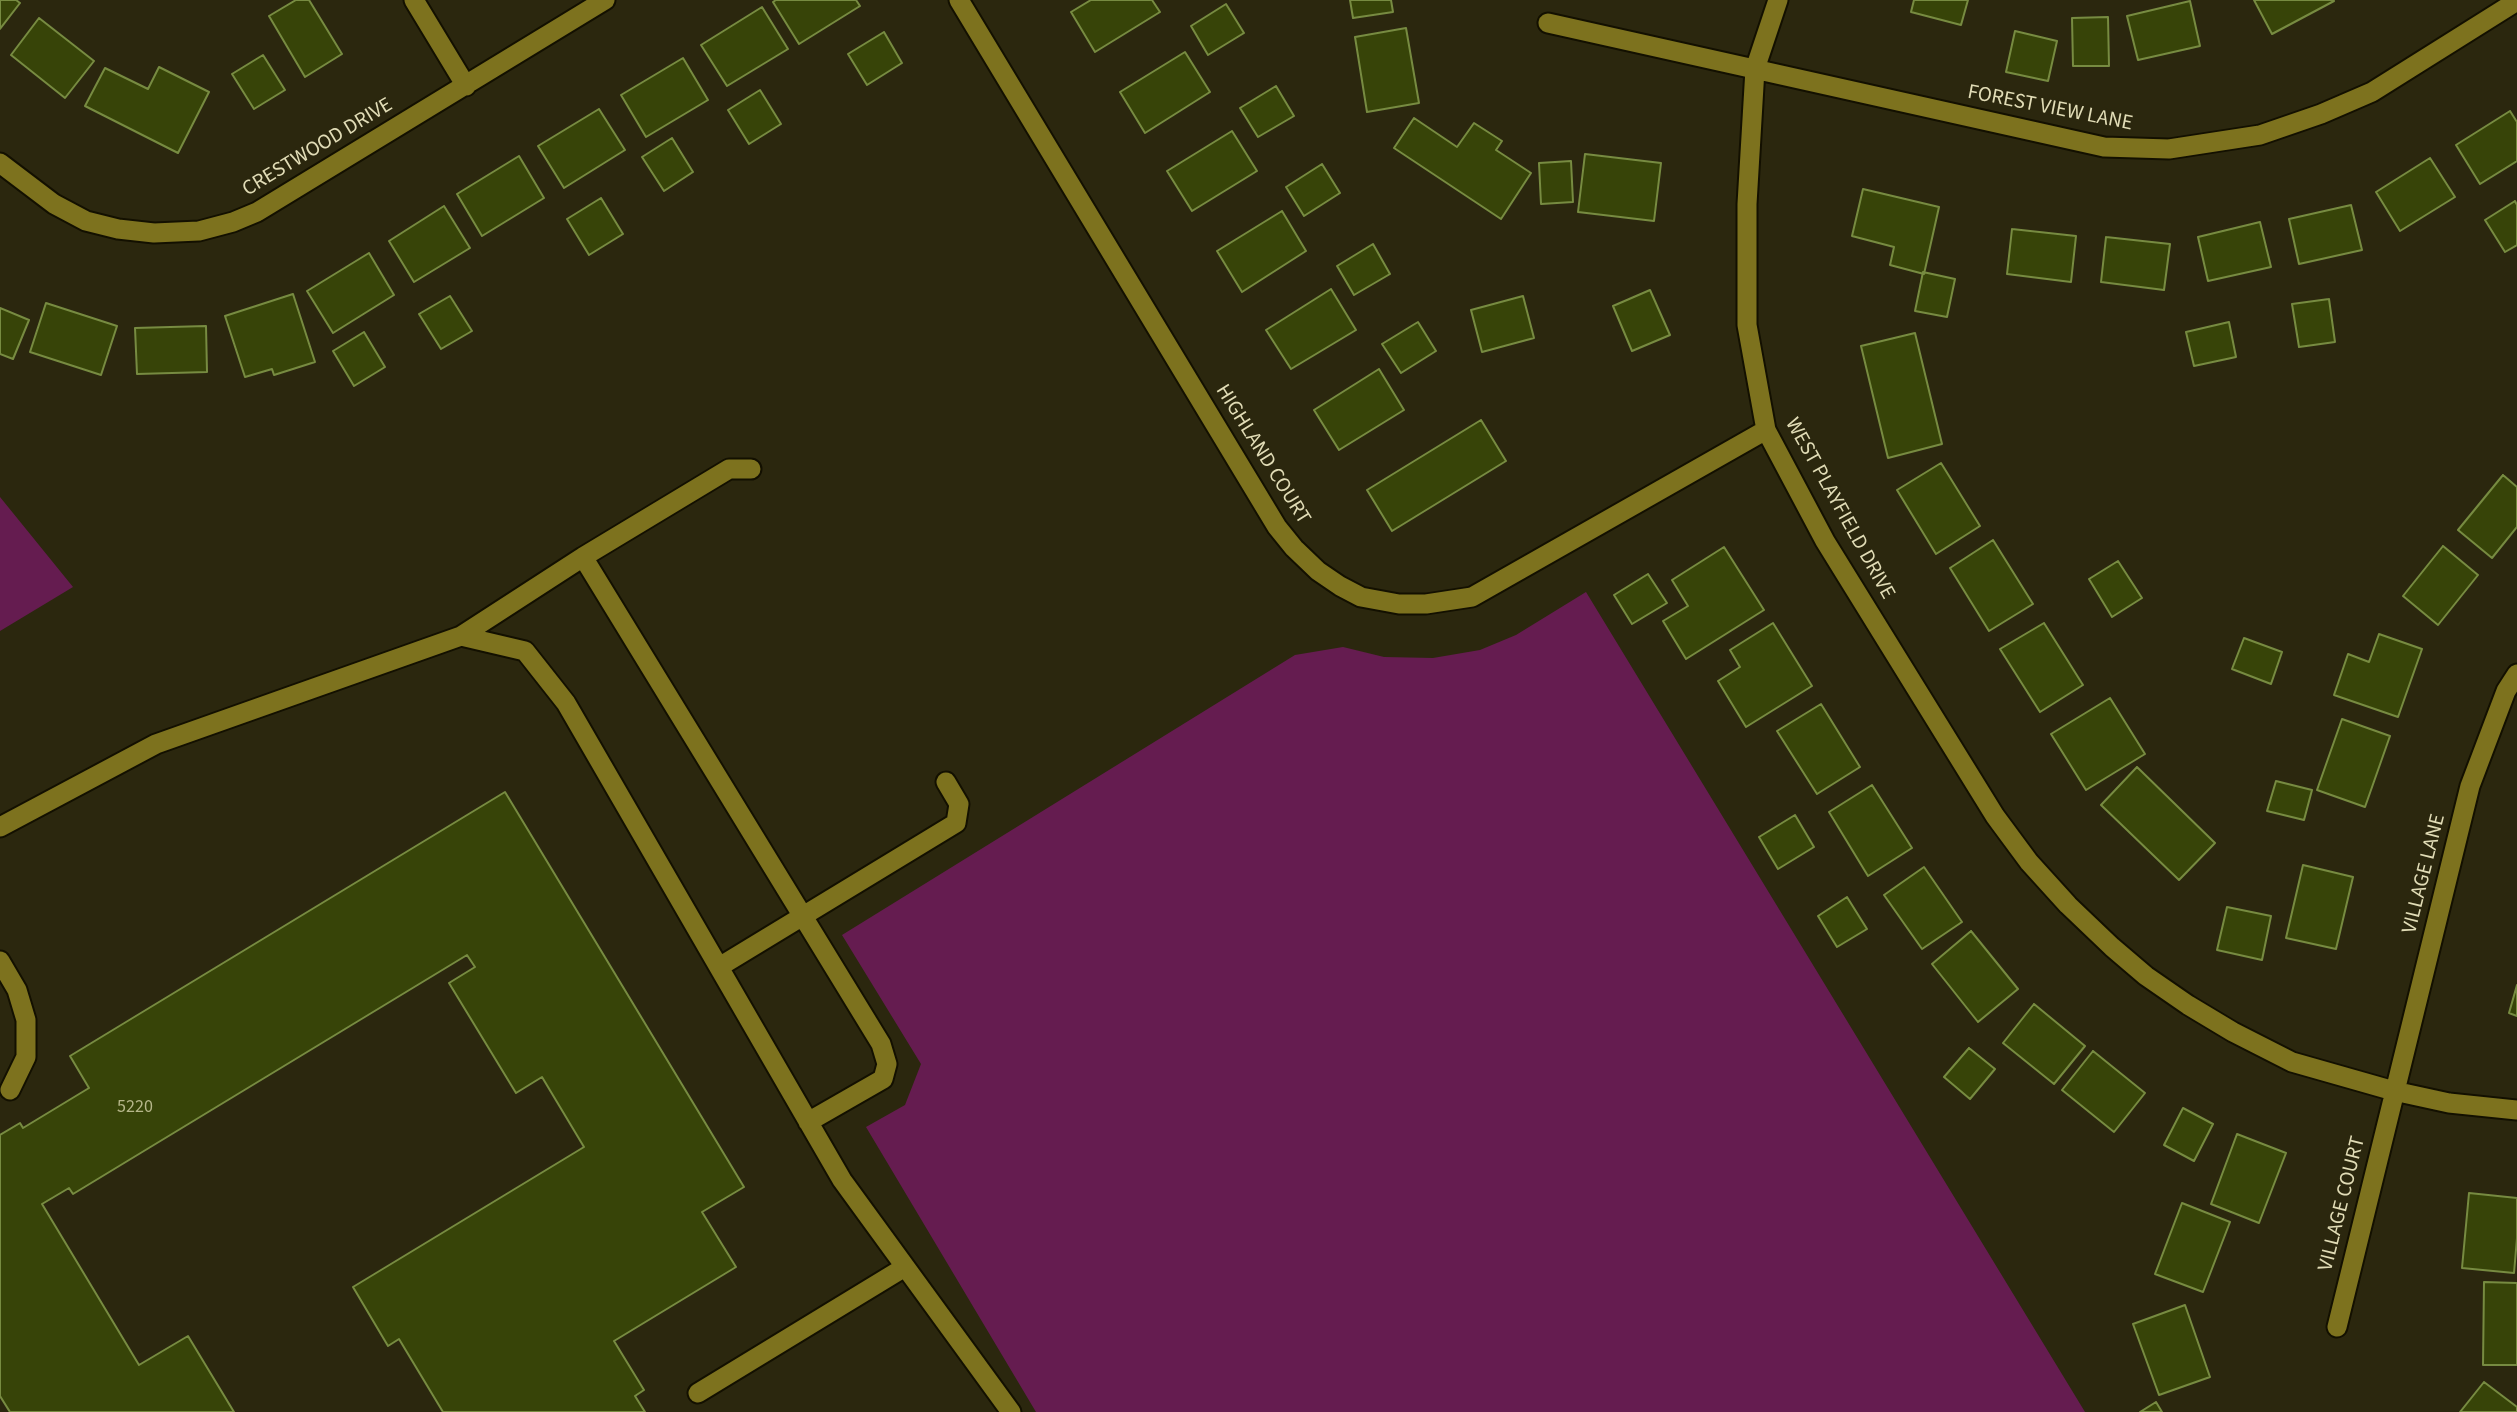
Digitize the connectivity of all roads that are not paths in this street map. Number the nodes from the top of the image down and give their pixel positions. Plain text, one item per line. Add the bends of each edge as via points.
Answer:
1 (414, 0) edge
2 (605, 0) edge
3 (959, 0) edge
4 (1778, 0) edge
5 (2517, 1) edge
6 (1548, 23) dead end
7 (1755, 69) junction
8 (466, 86) junction
9 (0, 163) edge
10 (1766, 430) junction
11 (751, 469) dead end
12 (583, 556) junction
13 (461, 636) junction
14 (2517, 674) edge
15 (946, 782) dead end
16 (0, 827) edge
17 (803, 916) junction
18 (0, 961) edge
19 (719, 967) junction
20 (10, 1090) dead end
21 (2394, 1091) junction
22 (2517, 1110) edge
23 (808, 1122) junction
24 (905, 1267) junction
25 (2337, 1327) dead end
26 (698, 1393) dead end
27 (1011, 1412) edge

1 - 8 street
2 - 8 street, CRESTWOOD DRIVE
3 - 10 street, HIGHLAND COURT via 1277,527 1318,571 1340,586 1361,597 1399,604 1472,597
4 - 7 street, WEST PLAYFIELD DRIVE
5 - 7 street, FOREST VIEW LANE via 2372,92 2321,114 2260,135 2169,149 2104,147
6 - 7 street, FOREST VIEW LANE
7 - 10 street, WEST PLAYFIELD DRIVE via 1747,204 1747,325
8 - 9 street, CRESTWOOD DRIVE via 257,212 199,231 154,233 86,221 54,204
10 - 21 street, WEST PLAYFIELD DRIVE via 1825,541 1995,816 2068,905 2146,976 2233,1032 2292,1062
11 - 12 street via 729,469
12 - 13 street
12 - 17 street
13 - 16 street via 156,744
13 - 19 street via 525,651 566,703
14 - 21 street, VILLAGE LANE via 2470,786
15 - 17 street via 959,804 956,823
17 - 19 street
17 - 23 street via 881,1044 887,1064 883,1079
18 - 20 street via 17,990 26,1020 26,1056
19 - 23 street
21 - 22 street, WEST PLAYFIELD DRIVE
21 - 25 street, VILLAGE COURT
23 - 24 street via 842,1180
24 - 26 street
24 - 27 street

